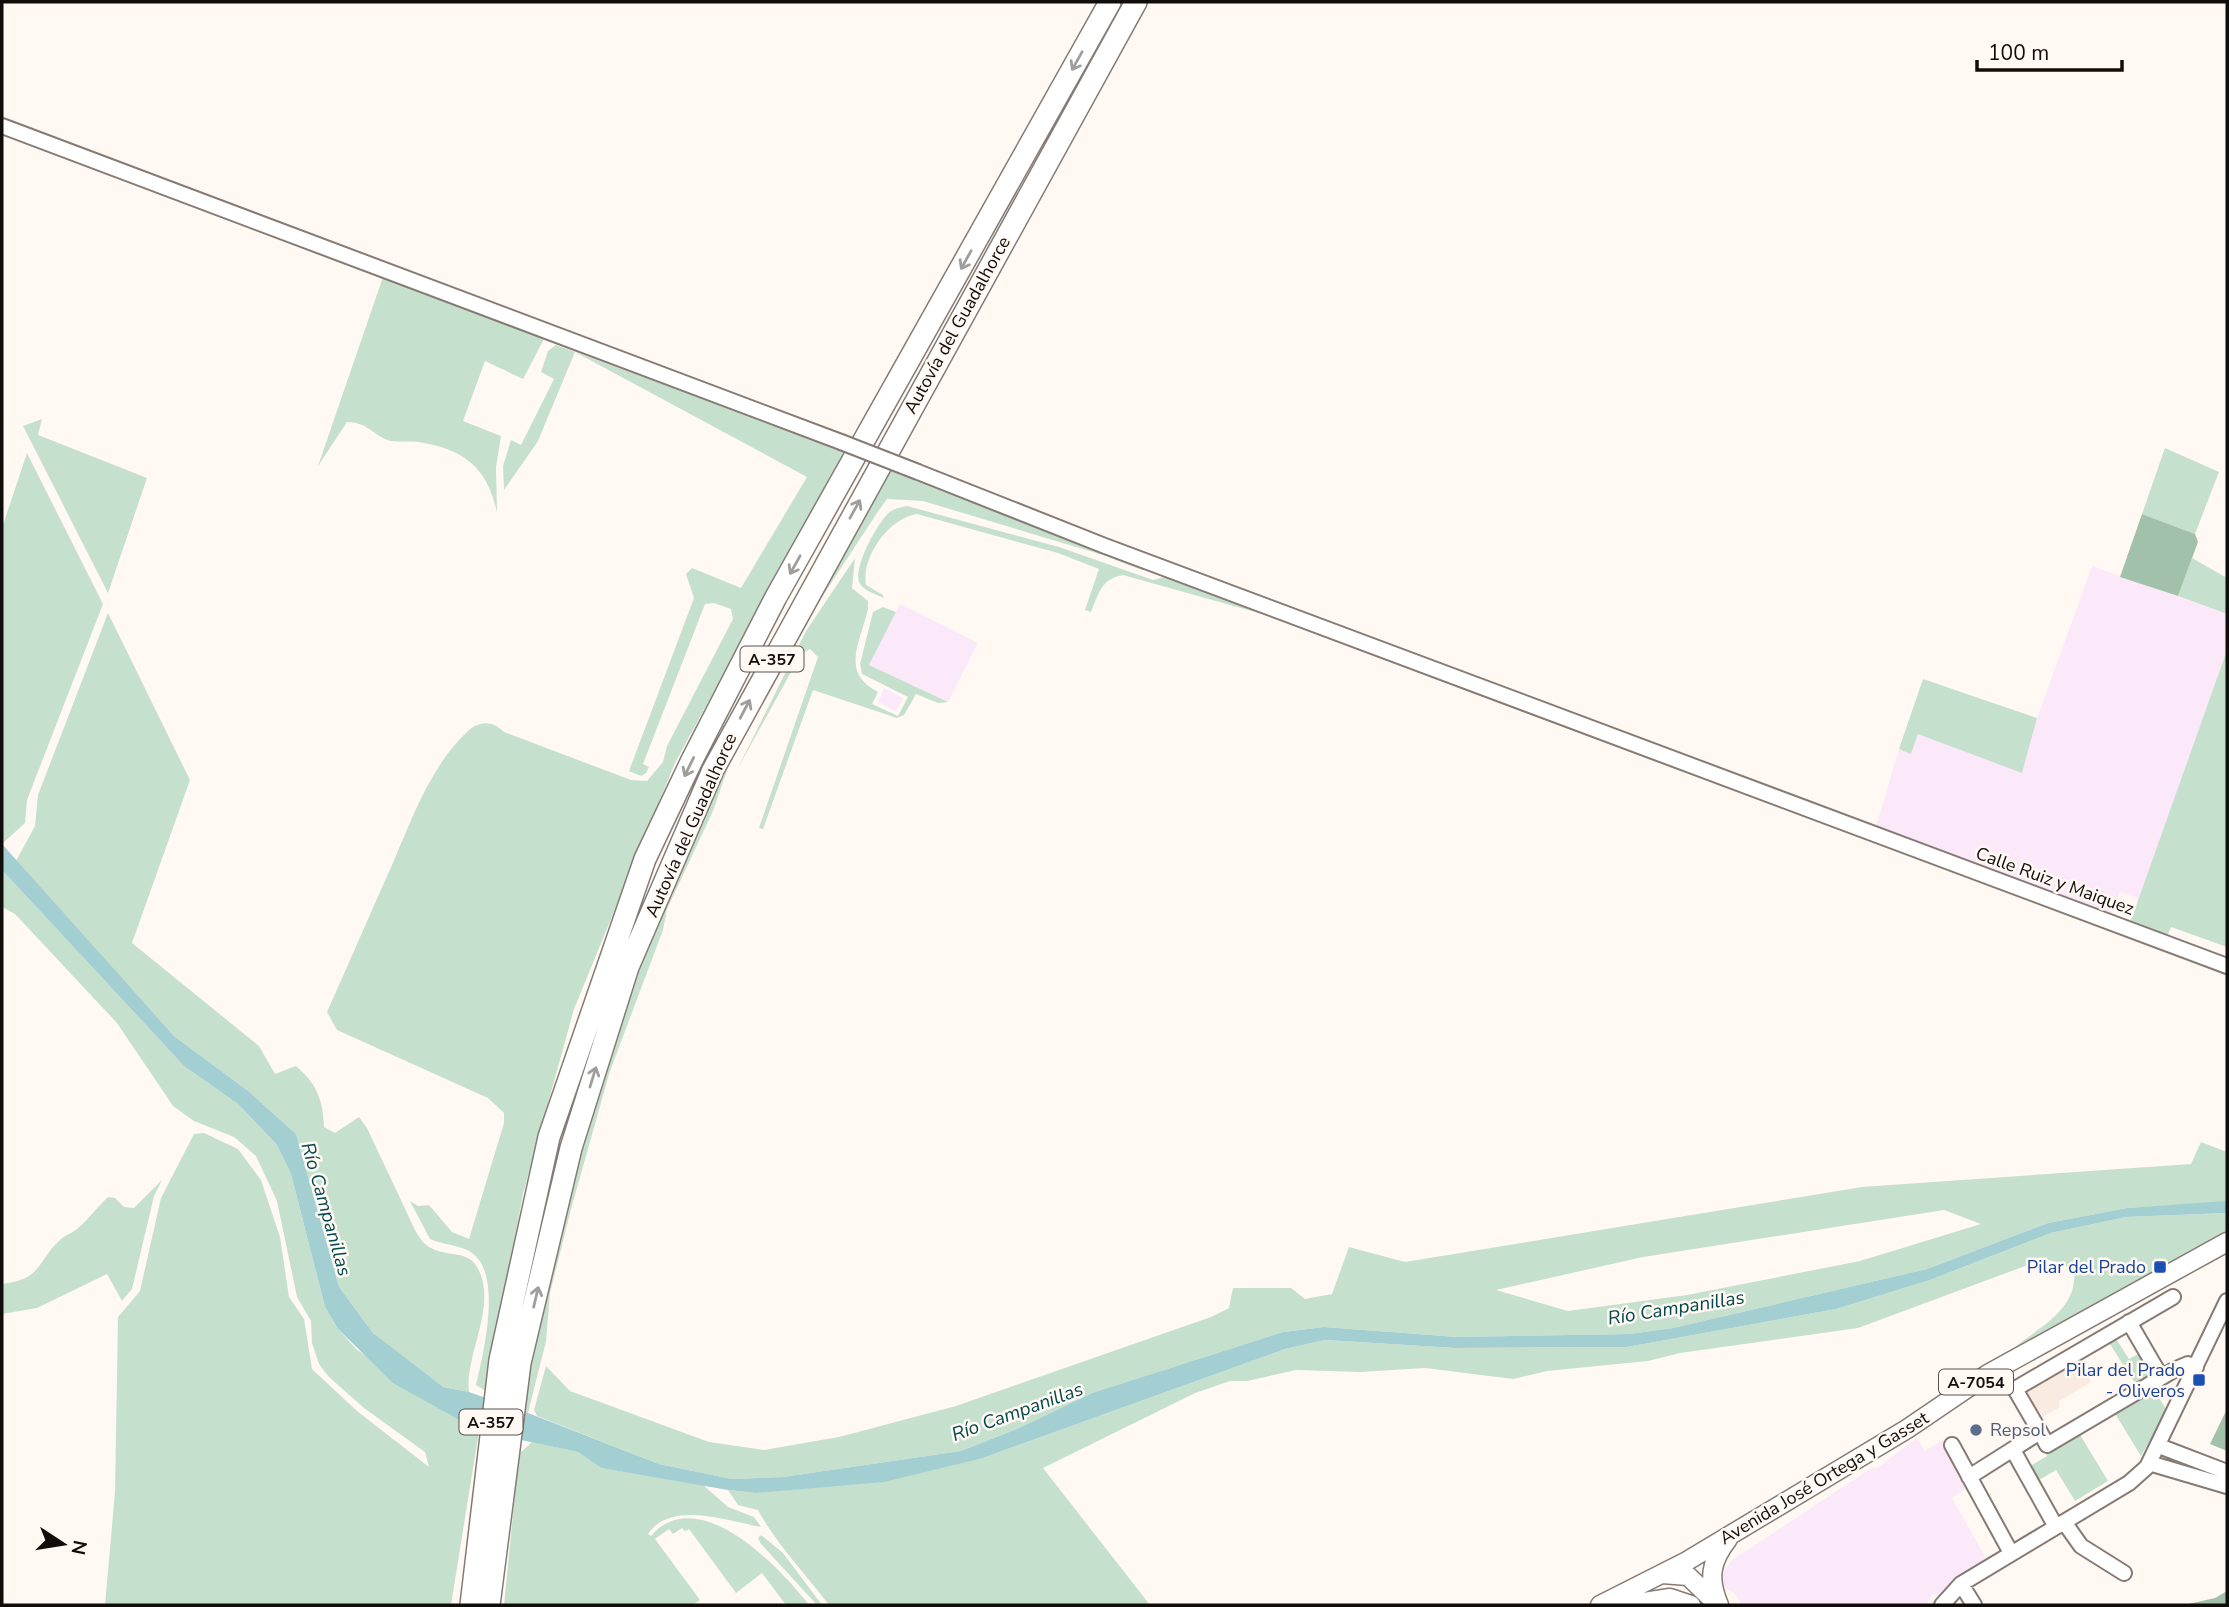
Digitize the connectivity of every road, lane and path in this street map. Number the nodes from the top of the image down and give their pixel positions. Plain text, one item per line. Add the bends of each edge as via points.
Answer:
1 (1110, 2) edge
2 (1136, 2) edge
3 (2, 126) edge
4 (2227, 966) edge
5 (2227, 1242) edge
6 (2173, 1297) dead end
7 (2227, 1301) edge
8 (2129, 1322) junction
9 (510, 1362) junction
10 (2196, 1367) junction
11 (2161, 1377) junction
12 (2040, 1432) junction
13 (1952, 1445) dead end
14 (2159, 1446) junction
15 (2012, 1450) junction
16 (2149, 1463) junction
17 (2227, 1472) edge
18 (1969, 1477) junction
19 (2227, 1486) edge
20 (489, 1491) junction
21 (2060, 1524) junction
22 (497, 1531) junction
23 (1732, 1534) junction
24 (2011, 1553) junction
25 (1676, 1570) junction
26 (2124, 1573) dead end
27 (1961, 1584) junction
28 (459, 1605) edge
29 (471, 1605) edge
30 (489, 1605) edge
31 (498, 1605) edge
32 (1600, 1605) edge
33 (1625, 1605) edge
34 (1691, 1605) edge
35 (1718, 1605) edge
36 (1942, 1605) edge
37 (1974, 1605) edge

1 -> 9 highway, Autovía del Guadalhorce / A-357 via 776,597 645,859 549,1137
9 -> 2 highway, Autovía del Guadalhorce / A-357 via 628,967 713,770
3 - 4 street, Calle Ruiz y Maiquez, bridge
5 - 23 main road, Avenida José Ortega y Gasset / A-7054 via 1989,1374
6 - 8 street
7 - 10 street
8 - 11 street
8 - 12 street via 2015,1389
9 - 20 highway, Autovía del Guadalhorce / A-357
10 - 11 street via 2188,1364
10 - 14 street
11 - 12 street via 2047,1445
12 - 15 street
13 - 18 street
14 - 16 street
14 - 17 street
15 - 18 street
15 - 21 street
16 - 19 street
16 - 21 street via 2129,1483
18 - 24 street
20 - 22 highway, Autovía del Guadalhorce / A-357
20 - 28 highway via 471,1532
20 - 29 highway, Autovía del Guadalhorce / A-357
21 - 24 street
21 - 26 street via 2081,1546
22 - 30 highway, Autovía del Guadalhorce / A-357
22 - 31 highway
23 - 25 main road, Avenida José Ortega y Gasset / A-7054
23 - 35 main road via 1710,1575
24 - 27 street
25 - 32 main road, Avenida José Ortega y Gasset / A-7054
25 - 34 main road via 1679,1588
25 - 35 main road via 1696,1581
27 - 36 street
27 - 37 street
33 - 34 main road via 1670,1598

